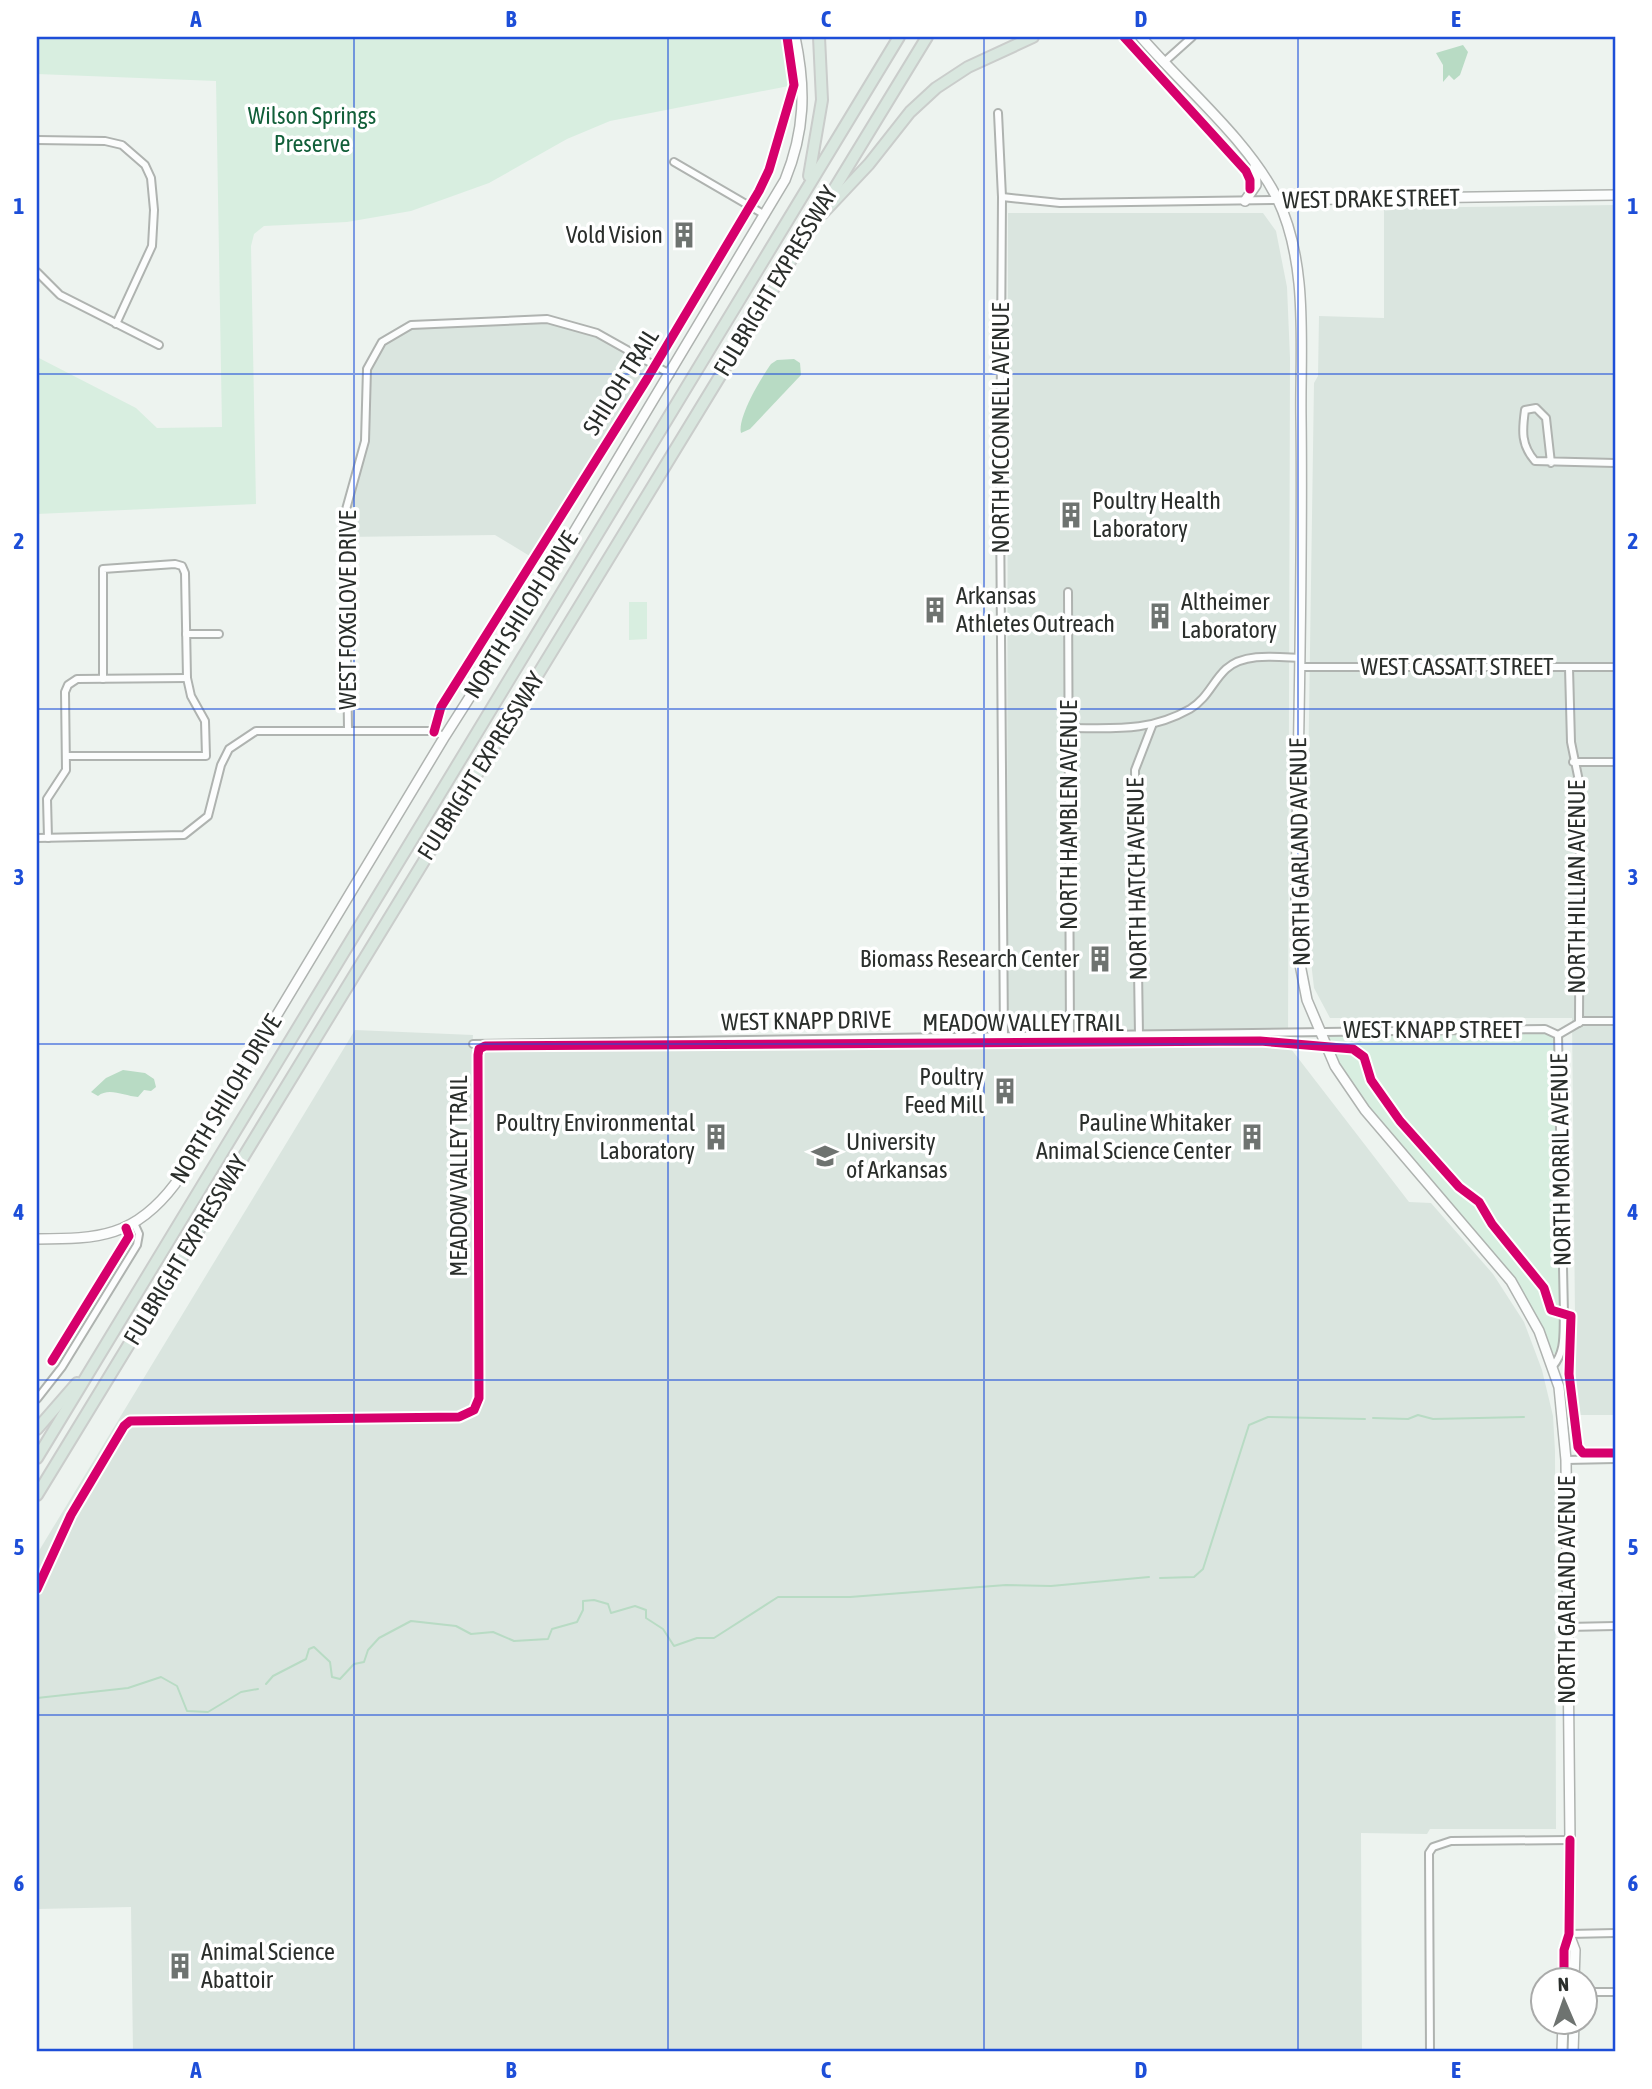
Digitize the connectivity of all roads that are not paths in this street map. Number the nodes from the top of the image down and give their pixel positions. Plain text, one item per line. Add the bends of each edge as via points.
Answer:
1 (795, 37) edge
2 (819, 37) edge
3 (899, 37) edge
4 (927, 37) edge
5 (1033, 37) edge
6 (1140, 37) edge
7 (1192, 37) edge
8 (1163, 63) junction
9 (998, 113) dead end
10 (37, 140) edge
11 (674, 162) dead end
12 (1255, 164) junction
13 (808, 183) junction
14 (1615, 195) edge
15 (1002, 197) junction
16 (1278, 200) junction
17 (1245, 201) junction
18 (765, 215) junction
19 (807, 230) junction
20 (37, 272) edge
21 (116, 324) junction
22 (159, 345) dead end
23 (670, 374) junction
24 (1550, 463) junction
25 (1615, 463) edge
26 (1068, 592) dead end
27 (186, 634) junction
28 (219, 634) dead end
29 (1300, 662) junction
30 (1615, 667) edge
31 (1569, 668) junction
32 (187, 678) junction
33 (103, 679) junction
34 (1152, 726) junction
35 (1069, 728) junction
36 (348, 729) junction
37 (445, 736) junction
38 (66, 756) junction
39 (1574, 762) junction
40 (1615, 762) edge
41 (37, 838) edge
42 (48, 838) junction
43 (1615, 1021) edge
44 (1579, 1023) junction
45 (1318, 1030) junction
46 (1139, 1035) junction
47 (1558, 1035) junction
48 (1070, 1037) junction
49 (1004, 1038) junction
50 (473, 1044) dead end
51 (134, 1223) junction
52 (37, 1239) edge
53 (95, 1363) junction
54 (1553, 1366) junction
55 (37, 1399) edge
56 (37, 1429) edge
57 (37, 1458) edge
58 (1615, 1459) edge
59 (1566, 1460) junction
60 (37, 1496) edge
61 (1615, 1626) edge
62 (1567, 1627) junction
63 (1570, 1839) junction
64 (1615, 1933) edge
65 (1569, 1934) junction
66 (1564, 1966) edge
67 (1574, 1966) edge
68 (1430, 2052) edge

1 - 18 main road, NORTH SHILOH DRIVE via 804,88 801,132 785,180
2 - 13 highway via 822,100
3 - 13 highway, FULBRIGHT EXPRESSWAY
4 - 19 highway, FULBRIGHT EXPRESSWAY
5 - 19 highway via 968,67 936,88
6 - 8 main road, NORTH GARLAND AVENUE
7 - 8 street
8 - 12 main road, NORTH GARLAND AVENUE
9 - 15 street, NORTH MCCONNELL AVENUE
10 - 21 street via 122,145 148,171 154,211 152,246
11 - 18 street
12 - 16 main road, NORTH GARLAND AVENUE
12 - 17 main road via 1255,185
13 - 53 highway, FULBRIGHT EXPRESSWAY
14 - 16 main road, WEST DRAKE STREET
15 - 17 street, WEST DRAKE STREET via 1060,203
15 - 49 street, NORTH MCCONNELL AVENUE
16 - 17 street, WEST DRAKE STREET
16 - 29 main road, NORTH GARLAND AVENUE via 1294,252 1299,298
18 - 23 main road, NORTH SHILOH DRIVE
19 - 60 highway, FULBRIGHT EXPRESSWAY
20 - 21 street via 60,295
21 - 22 street
23 - 36 street, WEST FOXGLOVE DRIVE via 597,333 547,319 411,325 382,342 367,369 365,441 345,513
23 - 37 main road, NORTH SHILOH DRIVE
24 - 24 street via 1535,461 1525,450 1525,410 1536,408 1546,418
24 - 25 street
26 - 35 street, NORTH HAMBLEN AVENUE
27 - 28 street
27 - 32 street
27 - 33 street via 183,566 106,567 101,576
29 - 31 street, WEST CASSATT STREET
29 - 34 street, WEST CASSATT STREET via 1265,657 1237,662 1193,708
29 - 45 main road, NORTH GARLAND AVENUE via 1297,949
30 - 31 street, WEST CASSATT STREET
31 - 39 street, NORTH HILLIAN AVENUE
32 - 33 street
32 - 38 street via 205,721 206,756
33 - 38 street via 78,680 66,689
34 - 35 street
34 - 46 street, NORTH HATCH AVENUE via 1135,770
35 - 48 street, NORTH HAMBLEN AVENUE
36 - 37 street via 430,731
36 - 42 street via 270,728 245,736 224,757 208,817 184,835
37 - 51 main road, NORTH SHILOH DRIVE via 175,1184
38 - 42 street via 65,774 47,799
39 - 40 street
39 - 44 street, NORTH HILLIAN AVENUE via 1580,813
41 - 42 street
43 - 44 street
44 - 47 street
45 - 46 street, WEST KNAPP STREET
45 - 47 street, WEST KNAPP STREET via 1545,1029
45 - 54 main road, NORTH GARLAND AVENUE via 1360,1104 1511,1281
46 - 48 street, WEST KNAPP DRIVE
47 - 54 street, NORTH MORRIL AVENUE via 1564,1314 1563,1349
48 - 49 street, WEST KNAPP DRIVE
49 - 50 street, WEST KNAPP DRIVE
51 - 52 main road, NORTH SHILOH DRIVE via 99,1237
51 - 55 street via 137,1245
53 - 56 highway
53 - 57 highway, FULBRIGHT EXPRESSWAY
54 - 59 main road, NORTH GARLAND AVENUE via 1563,1406
58 - 59 street
59 - 62 main road, NORTH GARLAND AVENUE
61 - 62 street
62 - 63 main road, NORTH GARLAND AVENUE
63 - 65 main road, NORTH GARLAND AVENUE
63 - 68 street via 1451,1841 1429,1853
64 - 65 street
65 - 66 main road, NORTH GARLAND AVENUE
65 - 67 main road, NORTH GARLAND AVENUE

